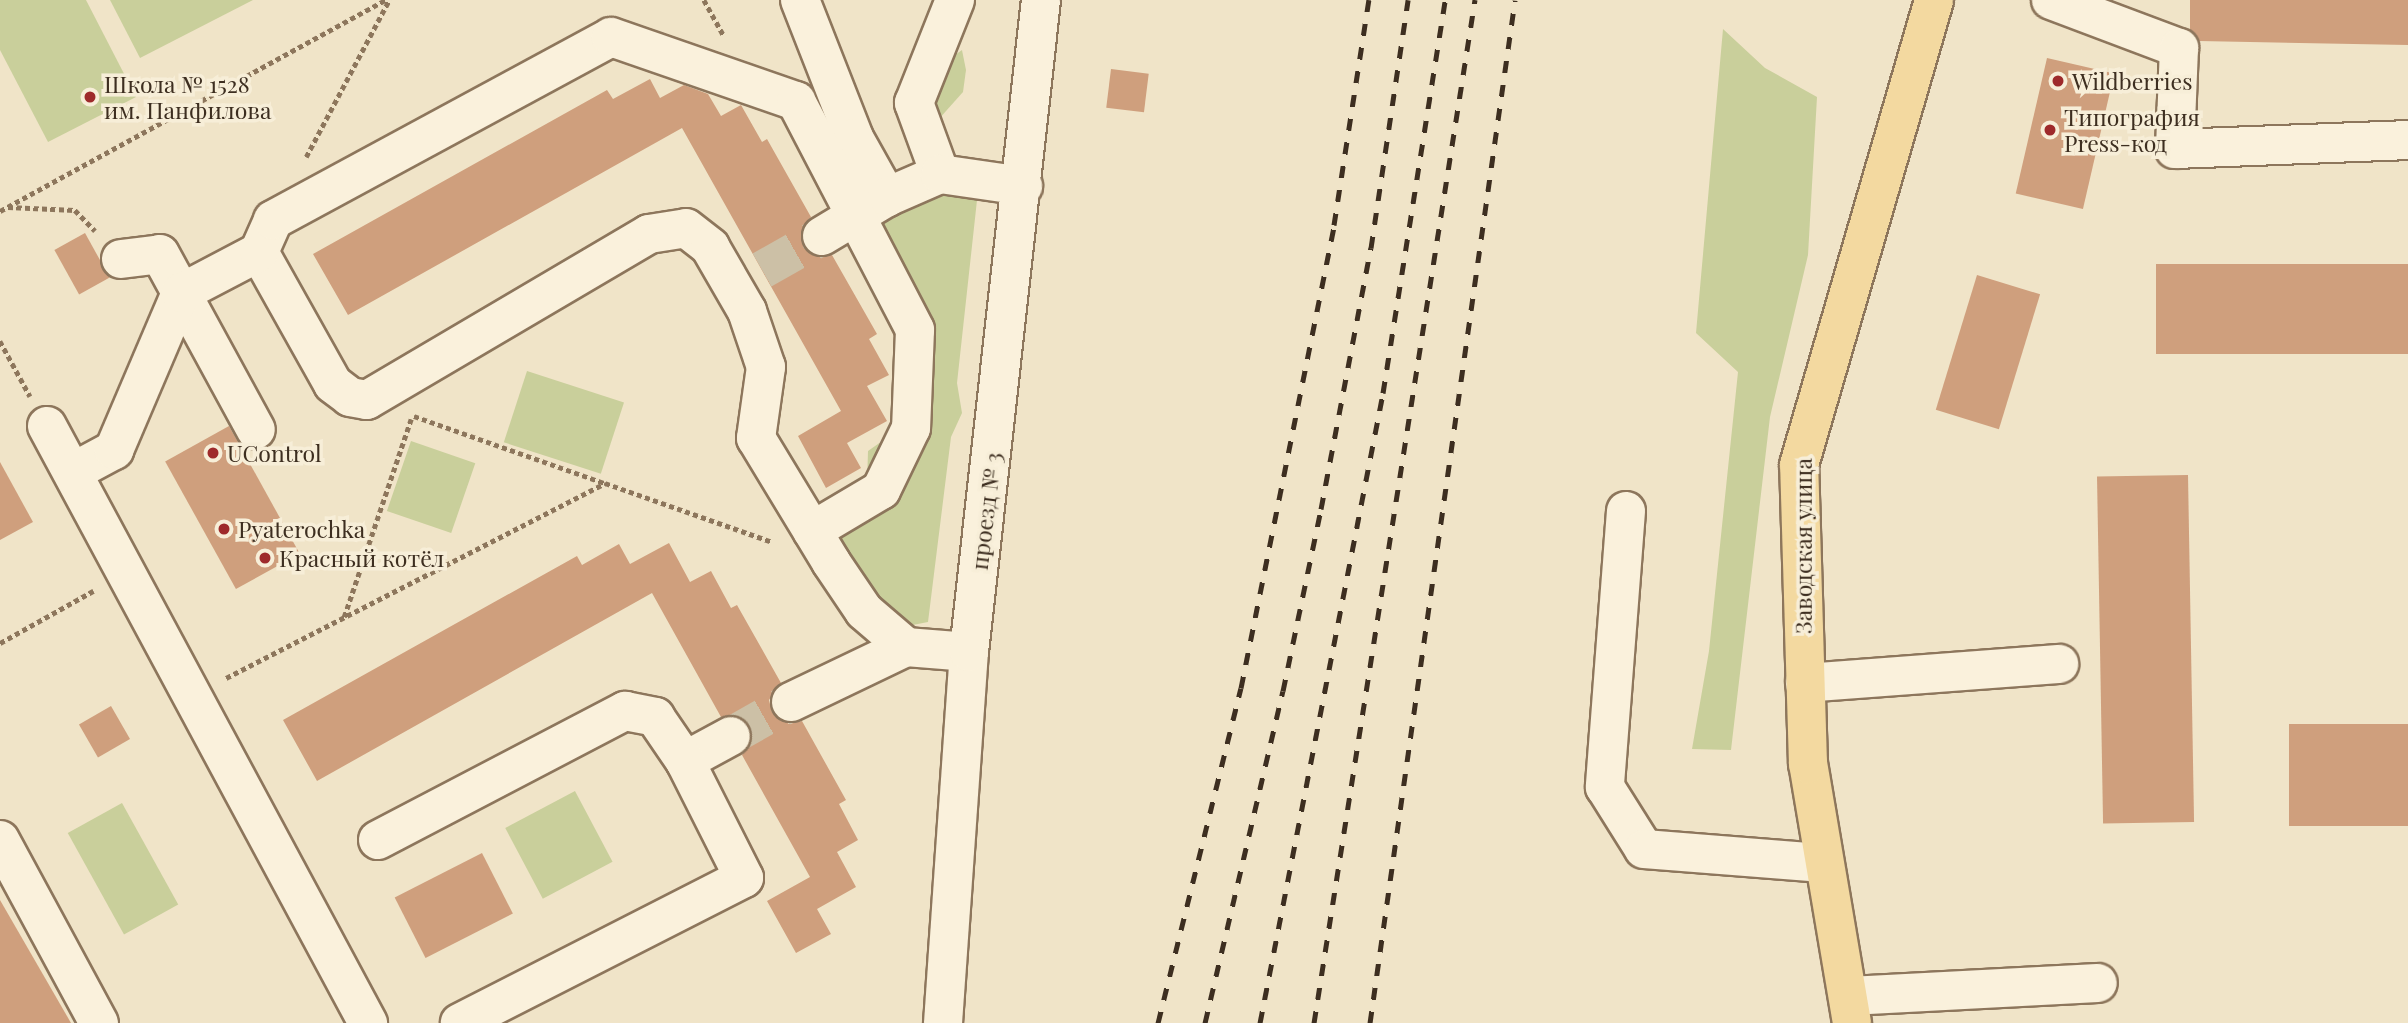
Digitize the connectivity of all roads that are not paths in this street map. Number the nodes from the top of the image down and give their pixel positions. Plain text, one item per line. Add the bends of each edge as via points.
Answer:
1 (800, 0) edge
2 (955, 0) edge
3 (1041, 0) edge
4 (1934, 0) edge
5 (2051, 0) edge
6 (2128, 13) edge
7 (2408, 140) edge
8 (940, 174) junction
9 (1023, 186) junction
10 (887, 197) junction
11 (855, 216) junction
12 (822, 236) tunnel mouth
13 (259, 251) junction
14 (121, 259) road end
15 (181, 293) junction
16 (47, 426) road end
17 (256, 430) dead end
18 (73, 472) junction
19 (1626, 511) dead end
20 (822, 546) junction
21 (906, 647) junction
22 (969, 652) junction
23 (2059, 664) dead end
24 (1805, 683) junction
25 (792, 702) tunnel mouth
26 (732, 736) tunnel mouth
27 (685, 761) junction
28 (0, 840) edge
29 (378, 840) dead end
30 (1823, 863) junction
31 (2098, 983) dead end
32 (1850, 1010) edge
33 (99, 1023) edge
34 (368, 1023) edge
35 (460, 1023) edge
36 (943, 1023) edge

1 - 10 street via 854,138
2 - 8 street via 914,103
3 - 9 street, проезд № 3
4 - 24 main road, Заводская улица via 1799,464
5 - 6 street
6 - 7 street via 2179,48 2175,149
8 - 9 street
8 - 10 street
9 - 22 street, проезд № 3
10 - 11 street
11 - 12 street
11 - 13 street via 796,101 611,37 273,220
11 - 20 street via 915,330 911,428 881,490
13 - 15 street
13 - 20 street via 333,384 350,397 367,400 649,234 686,228 747,278 747,311 766,367 756,438
14 - 15 street via 160,254
15 - 17 street
15 - 18 street via 114,450
16 - 18 street
18 - 34 street
19 - 30 street via 1605,787 1644,849
20 - 21 street via 864,611
21 - 22 street
21 - 25 street
22 - 36 street, проезд № 3
23 - 24 street
24 - 30 main road, Заводская улица via 1808,764
26 - 27 street
27 - 29 street via 655,717 625,711
27 - 35 street via 744,878
28 - 33 street
30 - 32 main road, Заводская улица
31 - 32 street

